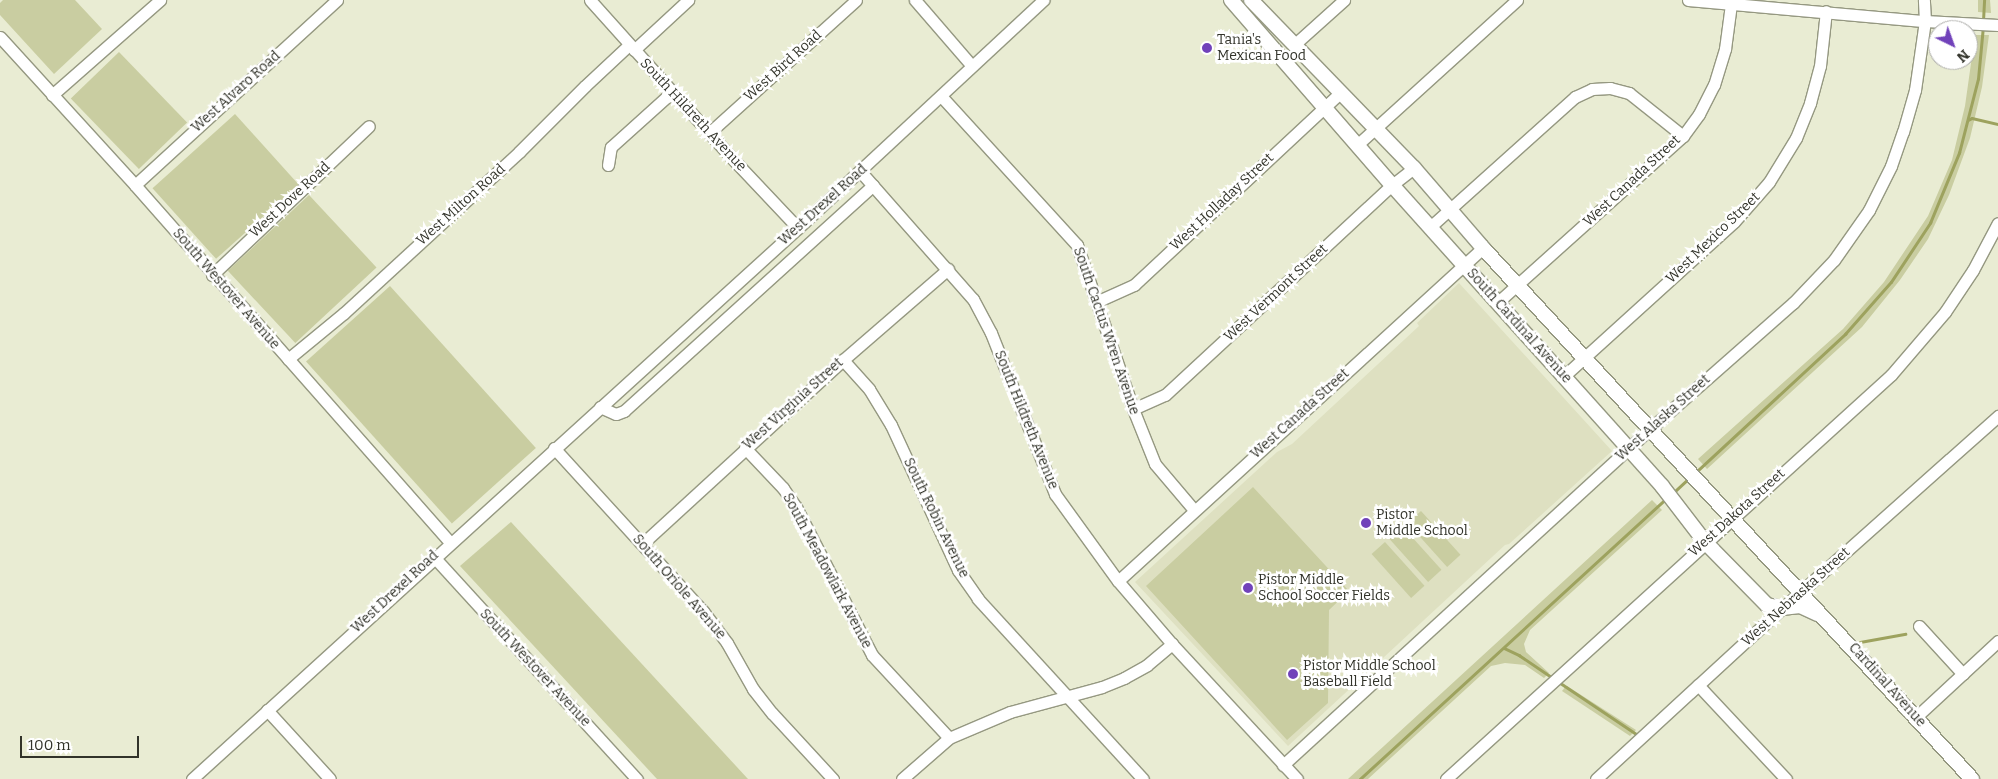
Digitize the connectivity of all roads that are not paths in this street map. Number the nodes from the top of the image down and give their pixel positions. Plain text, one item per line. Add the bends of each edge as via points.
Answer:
1 (160, 0) edge
2 (337, 0) edge
3 (590, 0) edge
4 (688, 0) edge
5 (856, 0) edge
6 (915, 0) edge
7 (1043, 0) edge
8 (1231, 0) edge
9 (1251, 0) edge
10 (1344, 0) edge
11 (1517, 0) edge
12 (1688, 0) edge
13 (1924, 0) edge
14 (1730, 4) junction
15 (1826, 11) junction
16 (1925, 21) junction
17 (1998, 25) edge
18 (0, 36) edge
19 (1295, 44) junction
20 (631, 48) junction
21 (972, 66) junction
22 (672, 92) junction
23 (1341, 92) junction
24 (52, 95) junction
25 (940, 96) junction
26 (1326, 107) junction
27 (369, 126) dead end
28 (1376, 128) junction
29 (709, 133) junction
30 (1683, 136) junction
31 (1357, 145) junction
32 (608, 165) dead end
33 (1414, 168) junction
34 (860, 171) junction
35 (135, 185) junction
36 (873, 185) junction
37 (1392, 185) junction
38 (1450, 209) junction
39 (1998, 222) edge
40 (1430, 227) junction
41 (798, 228) junction
42 (1483, 248) junction
43 (1464, 265) junction
44 (948, 269) junction
45 (212, 274) junction
46 (1518, 284) junction
47 (1096, 302) junction
48 (1498, 302) junction
49 (1585, 357) junction
50 (288, 360) junction
51 (843, 360) junction
52 (1564, 376) junction
53 (600, 406) junction
54 (1132, 409) junction
55 (1998, 416) edge
56 (1651, 428) junction
57 (554, 448) junction
58 (745, 448) junction
59 (1629, 449) junction
60 (1194, 510) junction
61 (1733, 517) junction
62 (450, 542) junction
63 (1705, 542) junction
64 (642, 544) junction
65 (434, 557) junction
66 (1118, 581) junction
67 (1801, 592) junction
68 (1782, 608) junction
69 (1825, 618) junction
70 (1919, 626) dead end
71 (1998, 640) edge
72 (1172, 644) junction
73 (1963, 674) junction
74 (1698, 685) junction
75 (1068, 696) junction
76 (267, 710) junction
77 (1916, 717) junction
78 (949, 738) junction
79 (1283, 765) junction
80 (192, 779) edge
81 (330, 779) edge
82 (637, 779) edge
83 (833, 779) edge
84 (902, 779) edge
85 (1143, 779) edge
86 (1297, 779) edge
87 (1446, 779) edge
88 (1596, 779) edge
89 (1786, 779) edge
90 (1972, 779) edge

1 - 24 street
2 - 35 street, West Alvaro Road
3 - 20 street, South Hildreth Avenue
4 - 20 street, West Milton Road
5 - 29 street, West Bird Road
6 - 21 street
7 - 21 street, West Drexel Road
8 - 26 main road, South Cardinal Avenue
9 - 19 main road, South Cardinal Avenue
10 - 19 street
11 - 28 street
12 - 14 street
13 - 16 street, West Alaska Street
14 - 15 street
14 - 30 street, West Canada Street via 1725,48 1714,85
15 - 16 street
15 - 49 street, West Mexico Street via 1820,66 1810,103 1796,138 1769,182 1734,222
16 - 17 street
16 - 56 street, West Alaska Street via 1915,90 1903,132 1891,166 1869,210 1834,260 1793,303
18 - 24 street, South Westover Avenue
19 - 23 main road, South Cardinal Avenue
20 - 22 street, South Hildreth Avenue
20 - 50 street, West Milton Road via 584,86 520,152
21 - 25 street, West Drexel Road
22 - 29 street, South Hildreth Avenue
22 - 32 street via 611,147
23 - 26 street, West Holladay Street
23 - 28 main road, South Cardinal Avenue
24 - 35 street, South Westover Avenue
25 - 34 street, West Drexel Road
25 - 47 street, South Cactus Wren Avenue via 1077,244
26 - 31 main road, South Cardinal Avenue
26 - 47 street, West Holladay Street via 1134,285
27 - 45 street, West Dove Road
28 - 31 street
28 - 33 main road, South Cardinal Avenue
29 - 41 street, South Hildreth Avenue
30 - 38 street via 1629,93 1610,88 1592,89 1575,98
30 - 46 street, West Canada Street
31 - 37 main road, South Cardinal Avenue
33 - 37 street, West Vermont Street
33 - 38 main road, South Cardinal Avenue
34 - 36 street, South Hildreth Avenue
34 - 41 street, West Drexel Road
35 - 45 street, South Westover Avenue
36 - 44 street, South Hildreth Avenue
36 - 53 street, West Drexel Road via 624,410 616,414
37 - 40 main road, South Cardinal Avenue
37 - 54 street, West Vermont Street via 1165,395
38 - 40 street
38 - 42 main road, South Cardinal Avenue
39 - 61 street, West Dakota Street via 1959,292 1914,350 1891,375
40 - 43 main road, South Cardinal Avenue
41 - 53 street, West Drexel Road
42 - 43 street, West Canada Street
42 - 46 main road, South Cardinal Avenue
43 - 48 main road, South Cardinal Avenue
43 - 60 street, West Canada Street
44 - 51 street, West Virginia Street
44 - 66 street, South Hildreth Avenue via 973,299 991,333 1055,494
45 - 50 street, South Westover Avenue
46 - 48 street, West Canada Street
46 - 49 main road, South Cardinal Avenue
47 - 54 street, South Cactus Wren Avenue
48 - 52 main road, South Cardinal Avenue
49 - 52 street, West Mexico Street
49 - 56 main road, South Cardinal Avenue
50 - 62 street, South Westover Avenue
51 - 58 street, West Virginia Street
51 - 75 street, South Robin Avenue via 869,389 891,425 958,570 978,600
52 - 59 main road, South Cardinal Avenue
53 - 57 street, West Drexel Road
54 - 60 street, South Cactus Wren Avenue via 1155,464
55 - 67 street, West Nebraska Street
56 - 59 street, West Alaska Street
56 - 61 main road, South Cardinal Avenue
57 - 62 street, West Drexel Road
57 - 64 street, South Oriole Avenue
58 - 64 street, West Virginia Street
58 - 78 street, South Meadowlark Avenue via 783,488 796,507 872,654
59 - 63 main road, South Cardinal Avenue
59 - 79 street, West Alaska Street
60 - 66 street, West Canada Street
61 - 63 street, West Dakota Street
61 - 67 main road, South Cardinal Avenue
62 - 65 street, West Drexel Road
63 - 68 main road, South Cardinal Avenue via 1767,605
63 - 87 street, West Dakota Street
64 - 83 street, South Oriole Avenue via 703,611 772,714
65 - 76 street, West Drexel Road
65 - 82 street, South Westover Avenue
66 - 72 street, South Hildreth Avenue
67 - 68 street, West Nebraska Street
67 - 69 main road, Cardinal Avenue
68 - 69 main road, South Cardinal Avenue via 1800,606
68 - 74 street, West Nebraska Street
69 - 77 main road, Cardinal Avenue
70 - 73 street
71 - 73 street
72 - 75 street via 1136,672 1102,687
72 - 79 street, South Hildreth Avenue
73 - 77 street
74 - 88 street, West Nebraska Street
74 - 89 street
75 - 78 street via 1010,712
75 - 85 street, South Robin Avenue
76 - 80 street, West Drexel Road
76 - 81 street
77 - 90 main road, Cardinal Avenue
78 - 84 street
79 - 86 street, South Hildreth Avenue

